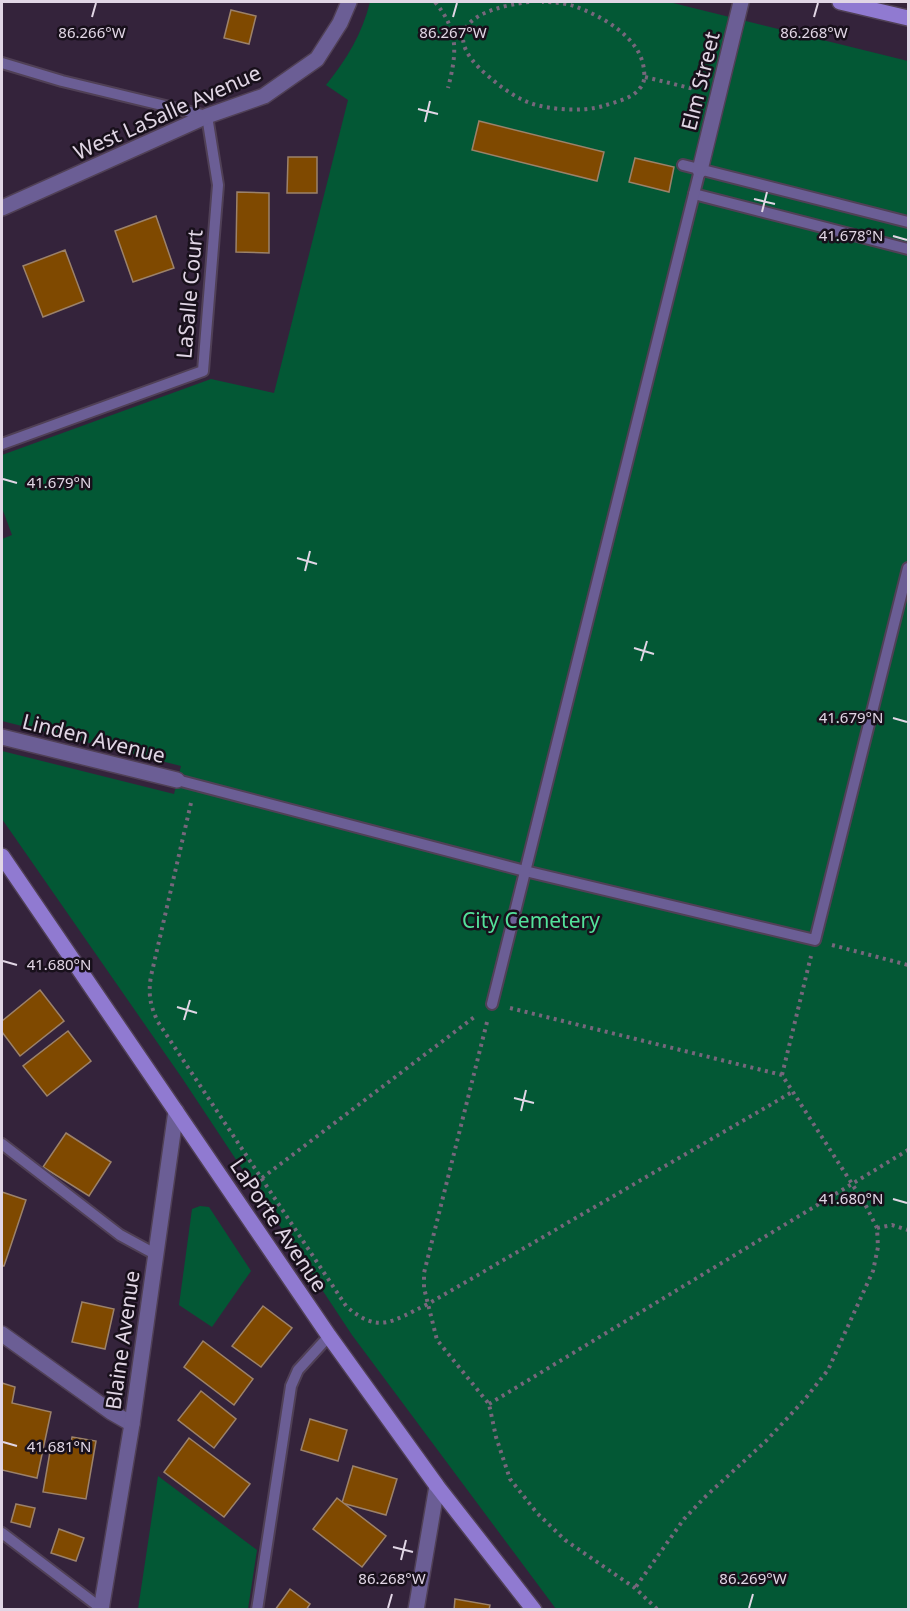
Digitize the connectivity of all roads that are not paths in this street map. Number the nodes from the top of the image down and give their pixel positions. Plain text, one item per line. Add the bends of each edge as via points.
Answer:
1 (349, 2) edge
2 (741, 2) edge
3 (840, 2) edge
4 (909, 18) edge
5 (2, 63) edge
6 (207, 116) junction
7 (682, 165) dead end
8 (700, 170) junction
9 (694, 194) junction
10 (2, 208) edge
11 (909, 222) edge
12 (909, 249) edge
13 (2, 444) edge
14 (909, 568) edge
15 (2, 737) edge
16 (177, 780) joint
17 (2, 856) edge
18 (525, 871) junction
19 (492, 1004) road end
20 (176, 1111) junction
21 (2, 1144) edge
22 (155, 1254) junction
23 (2, 1334) edge
24 (329, 1336) junction
25 (132, 1424) junction
26 (437, 1486) junction
27 (2, 1533) edge
28 (102, 1609) edge
29 (257, 1610) edge
30 (416, 1610) edge
31 (534, 1610) edge

1 - 6 street, West LaSalle Avenue via 317,59 264,96
2 - 8 street, Elm Street
3 - 4 street
5 - 6 lane
6 - 10 street, West LaSalle Avenue
6 - 13 lane, LaSalle Court via 218,185 202,371
7 - 8 lane
8 - 9 lane
8 - 11 lane
9 - 12 lane
9 - 18 lane
14 - 18 lane via 815,940
15 - 16 street, Linden Avenue
16 - 18 lane
17 - 20 street, LaPorte Avenue
18 - 19 lane
20 - 22 street, Blaine Avenue
20 - 24 street, LaPorte Avenue
21 - 22 lane via 120,1234
22 - 25 street, Blaine Avenue
23 - 25 street
24 - 26 street, LaPorte Avenue
24 - 29 lane via 298,1370 291,1386
25 - 28 street, Blaine Avenue
26 - 30 street
26 - 31 street, LaPorte Avenue
27 - 28 lane

